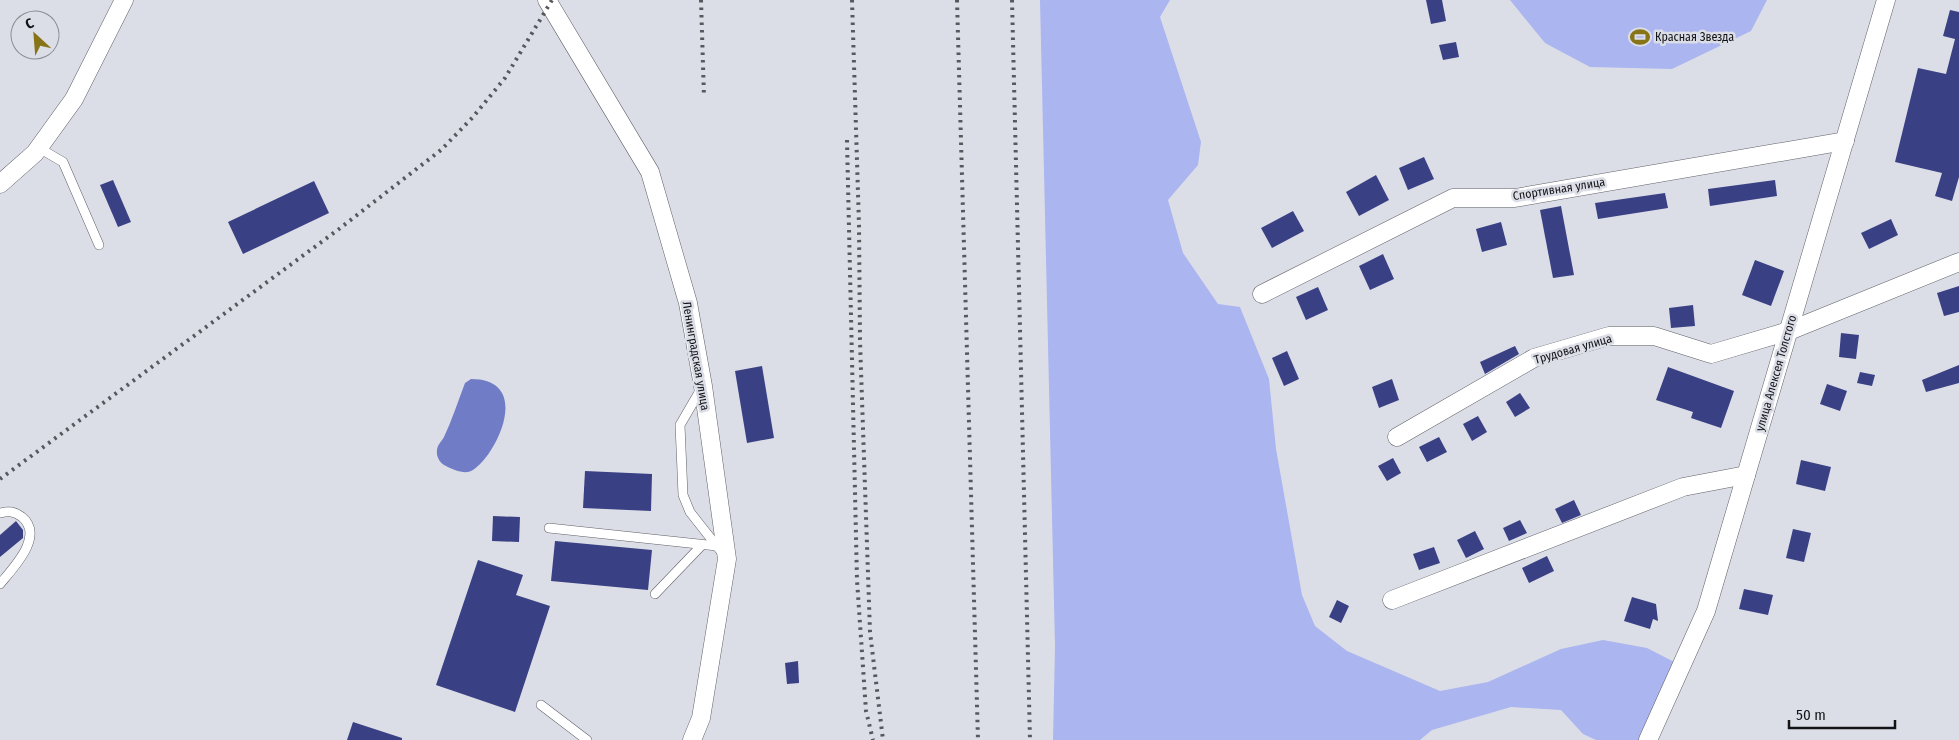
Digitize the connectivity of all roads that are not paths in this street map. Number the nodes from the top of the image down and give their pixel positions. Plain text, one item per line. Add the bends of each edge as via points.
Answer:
1 (124, 0) edge
2 (546, 0) edge
3 (1886, 0) edge
4 (1845, 141) junction
5 (39, 148) junction
6 (0, 184) edge
7 (99, 245) dead end
8 (1959, 262) edge
9 (1262, 294) dead end
10 (1789, 331) junction
11 (703, 386) junction
12 (1397, 437) dead end
13 (1746, 475) junction
14 (0, 513) edge
15 (549, 528) dead end
16 (702, 545) junction
17 (722, 553) junction
18 (0, 584) edge
19 (655, 594) dead end
20 (1392, 600) dead end
21 (541, 706) dead end
22 (588, 740) edge
23 (692, 740) edge
24 (1648, 740) edge

1 - 5 street via 74,99
2 - 11 street, Ленинградская улица via 650,172 688,303
3 - 4 street, улица Алексея Толстого
4 - 9 street, Спортивная улица via 1515,198 1453,198
4 - 10 street, улица Алексея Толстого
5 - 6 street
5 - 7 lane via 63,162
8 - 10 street, Трудовая улица
10 - 12 street, Трудовая улица via 1711,354 1654,336 1609,336 1534,358
10 - 13 street, улица Алексея Толстого
11 - 17 street, Ленинградская улица
11 - 17 lane via 680,425 683,495 690,512
13 - 20 street via 1683,487
13 - 24 street, улица Алексея Толстого via 1706,611
14 - 18 lane via 17,513 26,520 31,532 16,565
15 - 16 lane
16 - 17 lane
16 - 19 lane
17 - 23 street, Ленинградская улица via 701,718
21 - 22 lane

